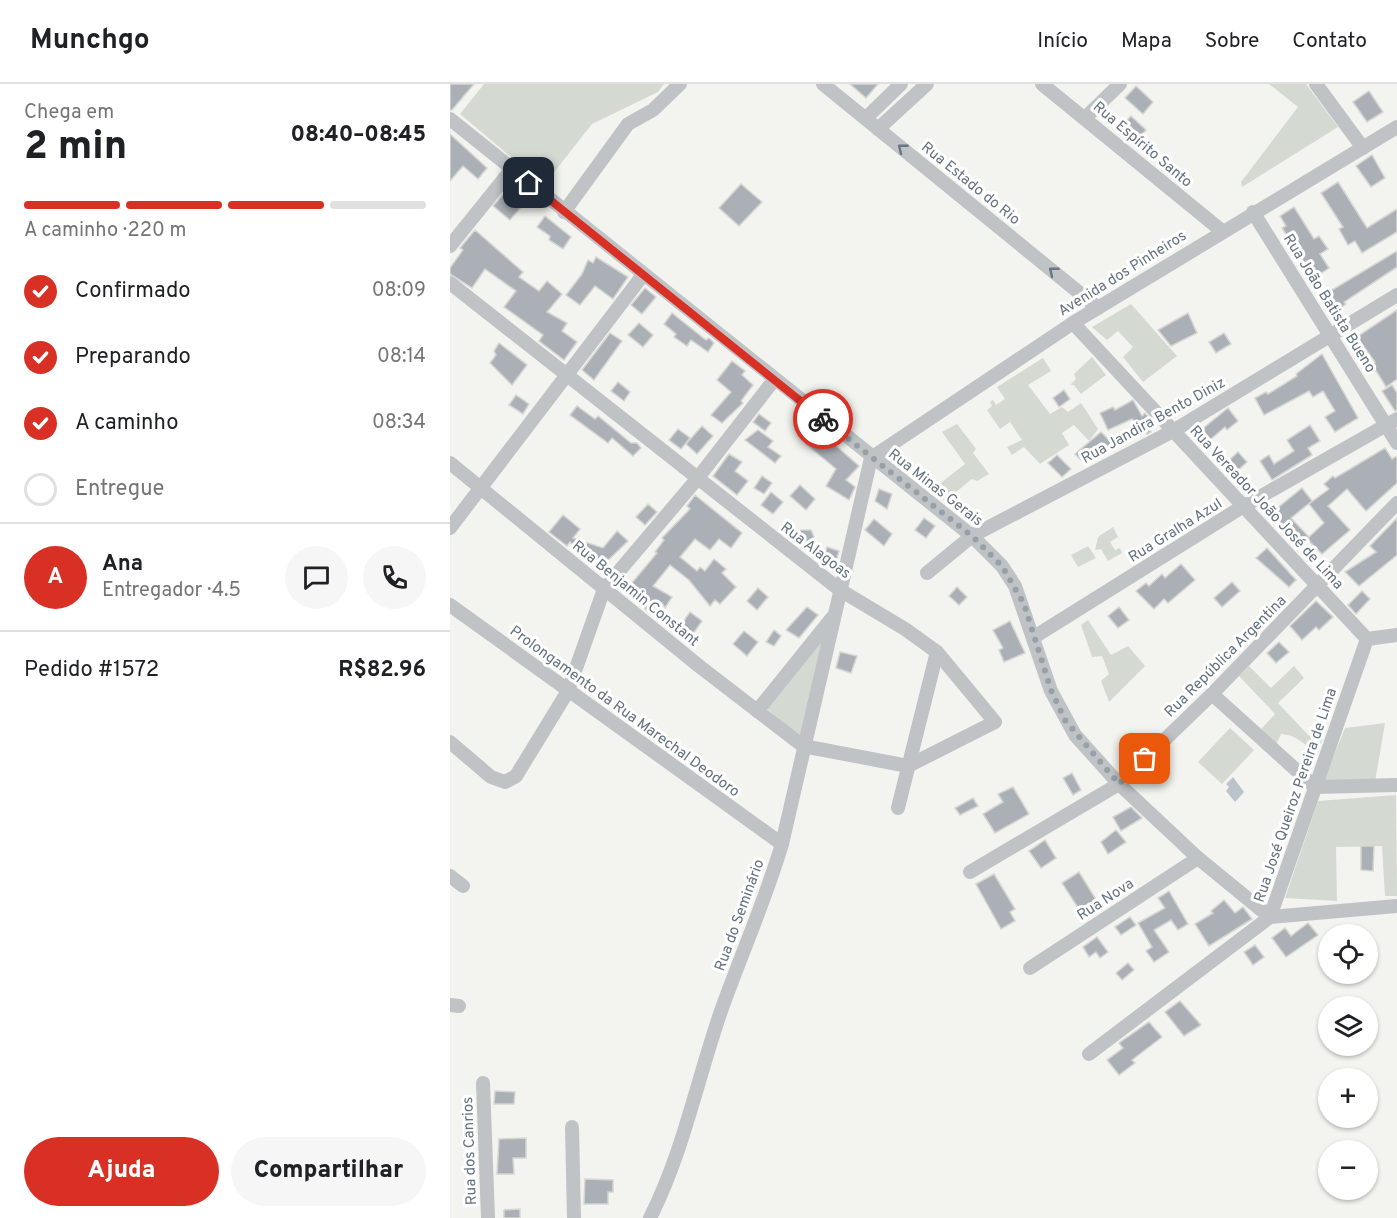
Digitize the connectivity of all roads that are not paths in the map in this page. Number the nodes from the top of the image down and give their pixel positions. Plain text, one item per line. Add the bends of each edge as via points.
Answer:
1 (680, 84) edge
2 (823, 84) edge
3 (902, 84) edge
4 (927, 84) edge
5 (1042, 84) edge
6 (1120, 84) edge
7 (1316, 84) edge
8 (1086, 117) junction
9 (866, 118) junction
10 (450, 119) edge
11 (878, 129) junction
12 (1396, 130) edge
13 (1363, 148) junction
14 (512, 169) junction
15 (564, 212) junction
16 (1253, 212) junction
17 (1222, 231) junction
18 (450, 246) edge
19 (643, 275) junction
20 (450, 283) edge
21 (1397, 295) edge
22 (1098, 308) junction
23 (1073, 323) junction
24 (1331, 334) junction
25 (567, 375) junction
26 (774, 380) junction
27 (1392, 422) edge
28 (1173, 430) junction
29 (1397, 443) edge
30 (870, 458) junction
31 (450, 463) edge
32 (697, 479) junction
33 (479, 487) junction
34 (1397, 503) edge
35 (1242, 507) junction
36 (450, 528) edge
37 (972, 536) junction
38 (927, 573) dead end
39 (1317, 586) junction
40 (604, 589) junction
41 (840, 590) junction
42 (450, 604) edge
43 (833, 616) junction
44 (1397, 635) edge
45 (1034, 637) junction
46 (1367, 639) junction
47 (937, 652) junction
48 (568, 690) junction
49 (1212, 694) junction
50 (757, 711) junction
51 (450, 742) edge
52 (803, 746) junction
53 (908, 766) junction
54 (1119, 784) junction
55 (1397, 785) edge
56 (1315, 787) junction
57 (898, 808) dead end
58 (782, 844) junction
59 (1198, 858) junction
60 (970, 872) dead end
61 (450, 876) edge
62 (462, 886) dead end
63 (1397, 906) edge
64 (1270, 917) junction
65 (1030, 968) dead end
66 (1089, 1054) dead end
67 (483, 1083) dead end
68 (572, 1127) dead end
69 (488, 1218) edge
70 (574, 1218) edge
71 (650, 1218) edge

1 - 15 street via 653,110 628,124
2 - 9 street, Rua Estado do Rio
3 - 9 street
4 - 11 street
5 - 8 street, Rua Espírito Santo
6 - 8 street
7 - 13 street
8 - 17 street, Rua Espírito Santo
9 - 11 street, Rua Estado do Rio
10 - 14 street, Rua Minas Gerais
22 -> 11 street, Rua Estado do Rio
12 - 13 street, Avenida dos Pinheiros
13 - 16 street, Avenida dos Pinheiros
14 - 15 street, Rua Minas Gerais
14 - 18 street
15 - 19 street, Rua Minas Gerais
16 - 17 street, Avenida dos Pinheiros
16 - 24 street, Rua João Batista Bueno
17 - 22 street, Avenida dos Pinheiros
19 - 25 street
19 - 26 street, Rua Minas Gerais
20 - 25 street, Rua Alagoas
21 - 24 street, Rua Jandira Bento Diniz
22 - 23 street, Avenida dos Pinheiros
23 - 28 street, Rua Vereador João José de Lima
23 - 30 street, Avenida dos Pinheiros
24 - 27 street, Rua João Batista Bueno
24 - 28 street, Rua Jandira Bento Diniz
25 - 32 street, Rua Alagoas
25 - 33 street
26 - 30 street, Rua Minas Gerais
26 - 32 street
27 - 29 street, Rua João Batista Bueno
27 - 35 street, Rua Gralha Azul
28 - 35 street, Rua Vereador João José de Lima
28 - 37 street, Rua Jandira Bento Diniz
30 - 37 street, Rua Minas Gerais
30 - 41 street, Rua do Seminário
31 - 33 street, Rua Benjamin Constant
32 - 40 street
32 - 41 street, Rua Alagoas
33 - 36 street
33 - 40 street, Rua Benjamin Constant
34 - 39 street, Rua República Argentina
35 - 39 street, Rua Vereador João José de Lima
35 - 45 street, Rua Gralha Azul
37 - 38 street, Rua Jandira Bento Diniz
37 - 45 street, Rua Minas Gerais via 1002,566 1015,586
39 - 46 street, Rua Vereador João José de Lima
39 - 49 street, Rua República Argentina
40 - 48 street
40 - 50 street, Rua Benjamin Constant
41 - 43 street, Rua do Seminário
41 - 47 street, Rua Alagoas
42 - 48 street, Prolongamento da Rua Marechal Deodoro
43 - 50 street, Rua do Seminário
43 - 52 street, Rua do Seminário
44 - 46 street
45 - 54 street, Rua Minas Gerais via 1065,720
46 - 56 street, Rua José Queiroz Pereira de Lima
47 - 53 street
47 - 53 street, Rua Alagoas via 995,722
48 - 51 street via 516,776 505,782 491,777
48 - 58 street, Prolongamento da Rua Marechal Deodoro
49 - 54 street, Rua República Argentina
49 - 56 street
50 - 52 street, Rua Benjamin Constant
52 - 53 street
52 - 58 street, Rua do Seminário
53 - 57 street
54 - 59 street, Rua Minas Gerais
54 - 60 street, Rua República Argentina
55 - 56 street
56 - 64 street, Rua José Queiroz Pereira de Lima
58 - 71 street, Rua do Seminário via 721,1011 671,1170
59 - 64 street, Rua Minas Gerais
59 - 65 street, Rua Nova
61 - 62 street
63 - 64 street
64 - 66 street, Rua José Queiroz Pereira de Lima
67 - 69 street, Rua dos Canrios
68 - 70 street

